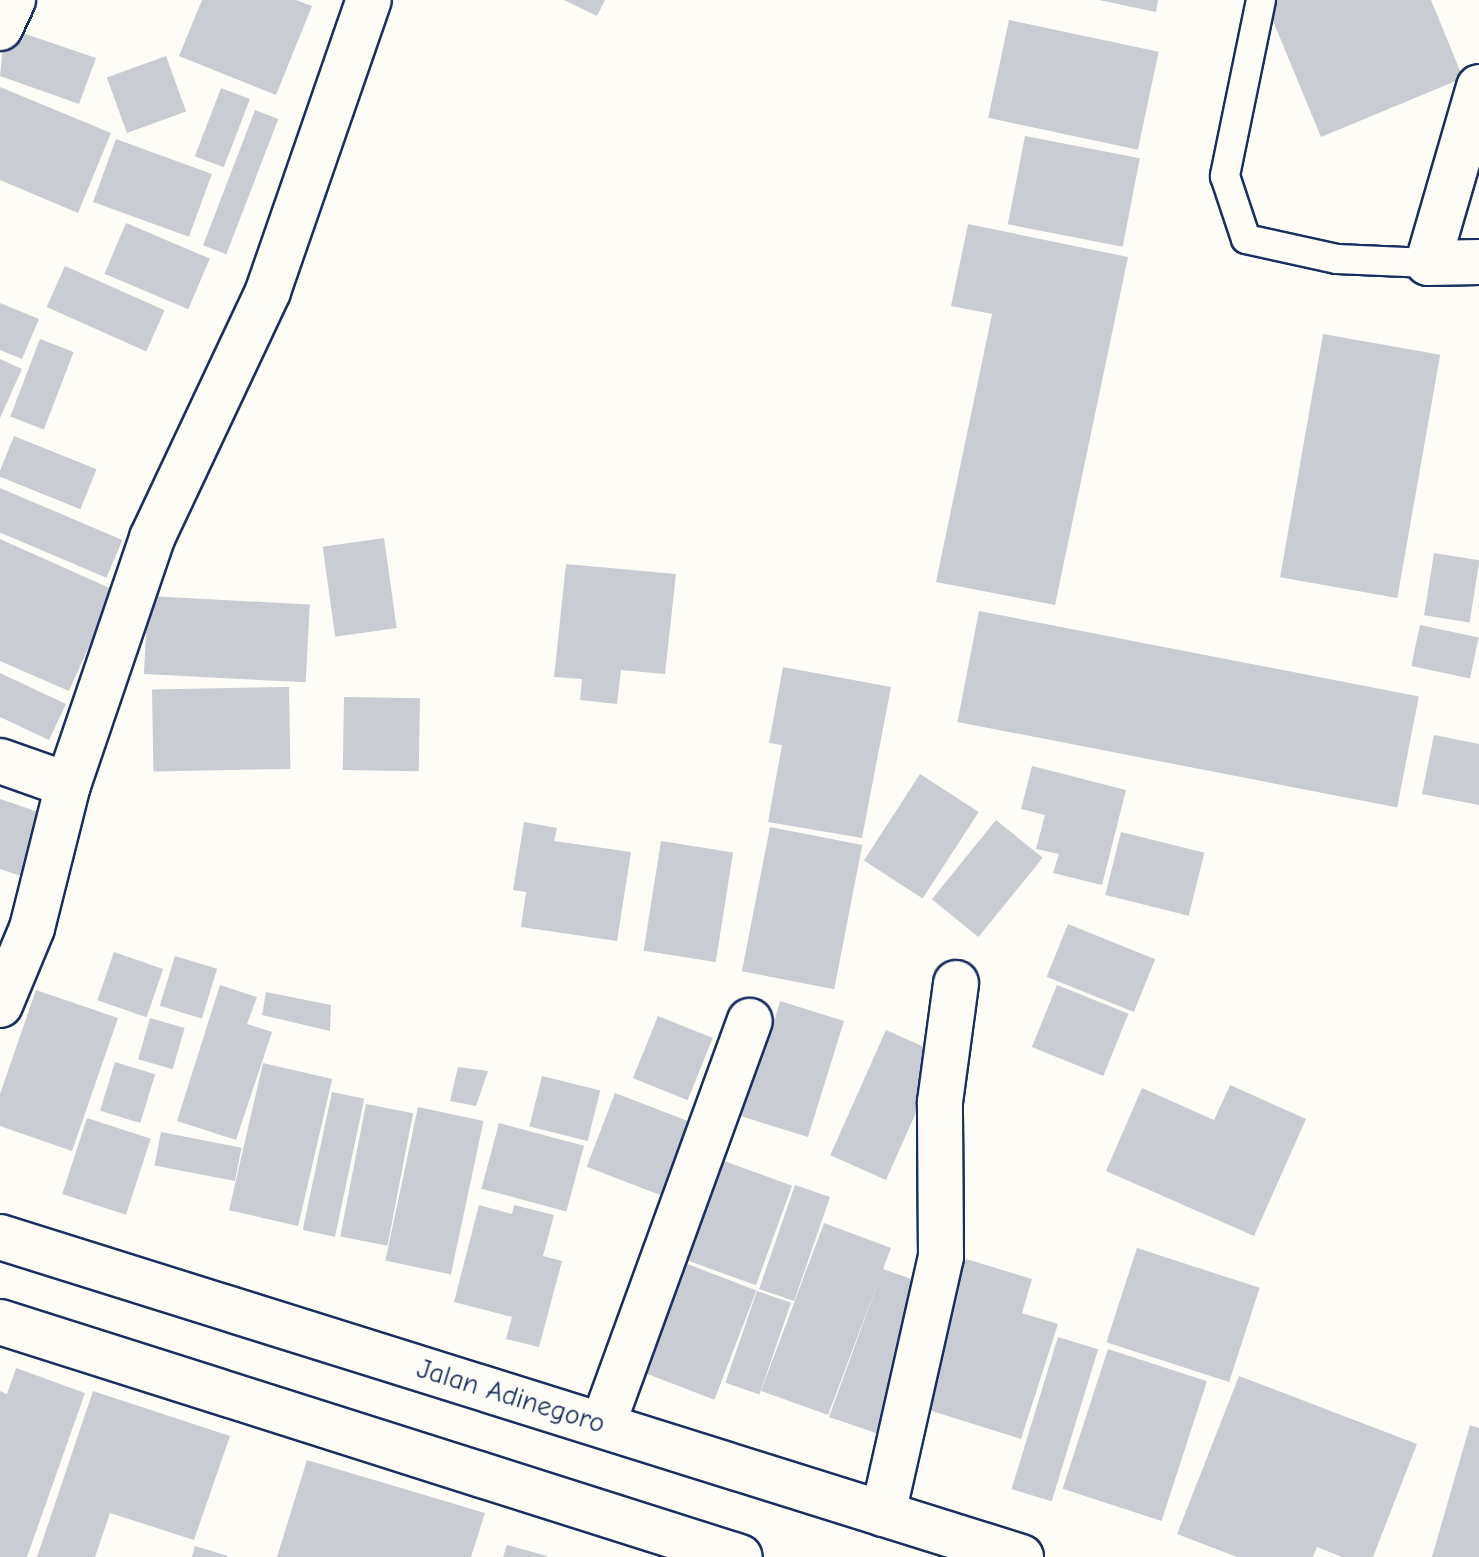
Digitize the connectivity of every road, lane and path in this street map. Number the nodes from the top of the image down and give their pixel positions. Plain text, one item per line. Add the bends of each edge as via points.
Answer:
1 (13, 0) edge
2 (369, 0) edge
3 (1261, 0) edge
4 (0, 28) edge
5 (1479, 87) edge
6 (1479, 262) edge
7 (1428, 263) junction
8 (0, 761) edge
9 (68, 785) junction
10 (956, 983) dead end
11 (0, 1005) edge
12 (750, 1021) dead end
13 (0, 1237) edge
14 (0, 1322) edge
15 (603, 1424) junction
16 (883, 1514) junction
17 (740, 1557) edge
18 (1021, 1557) edge

1 - 4 main road
2 - 9 main road via 268,291 152,538
3 - 7 lane via 1225,176 1246,239 1337,259
5 - 7 main road
6 - 7 main road
8 - 9 main road
9 - 11 main road via 32,928
10 - 16 main road via 940,1102 941,1257
12 - 15 main road
13 - 15 main road, Jalan Adinegoro
14 - 17 main road
15 - 16 main road, Jalan Adinegoro
16 - 18 main road, Jalan Adinegoro

